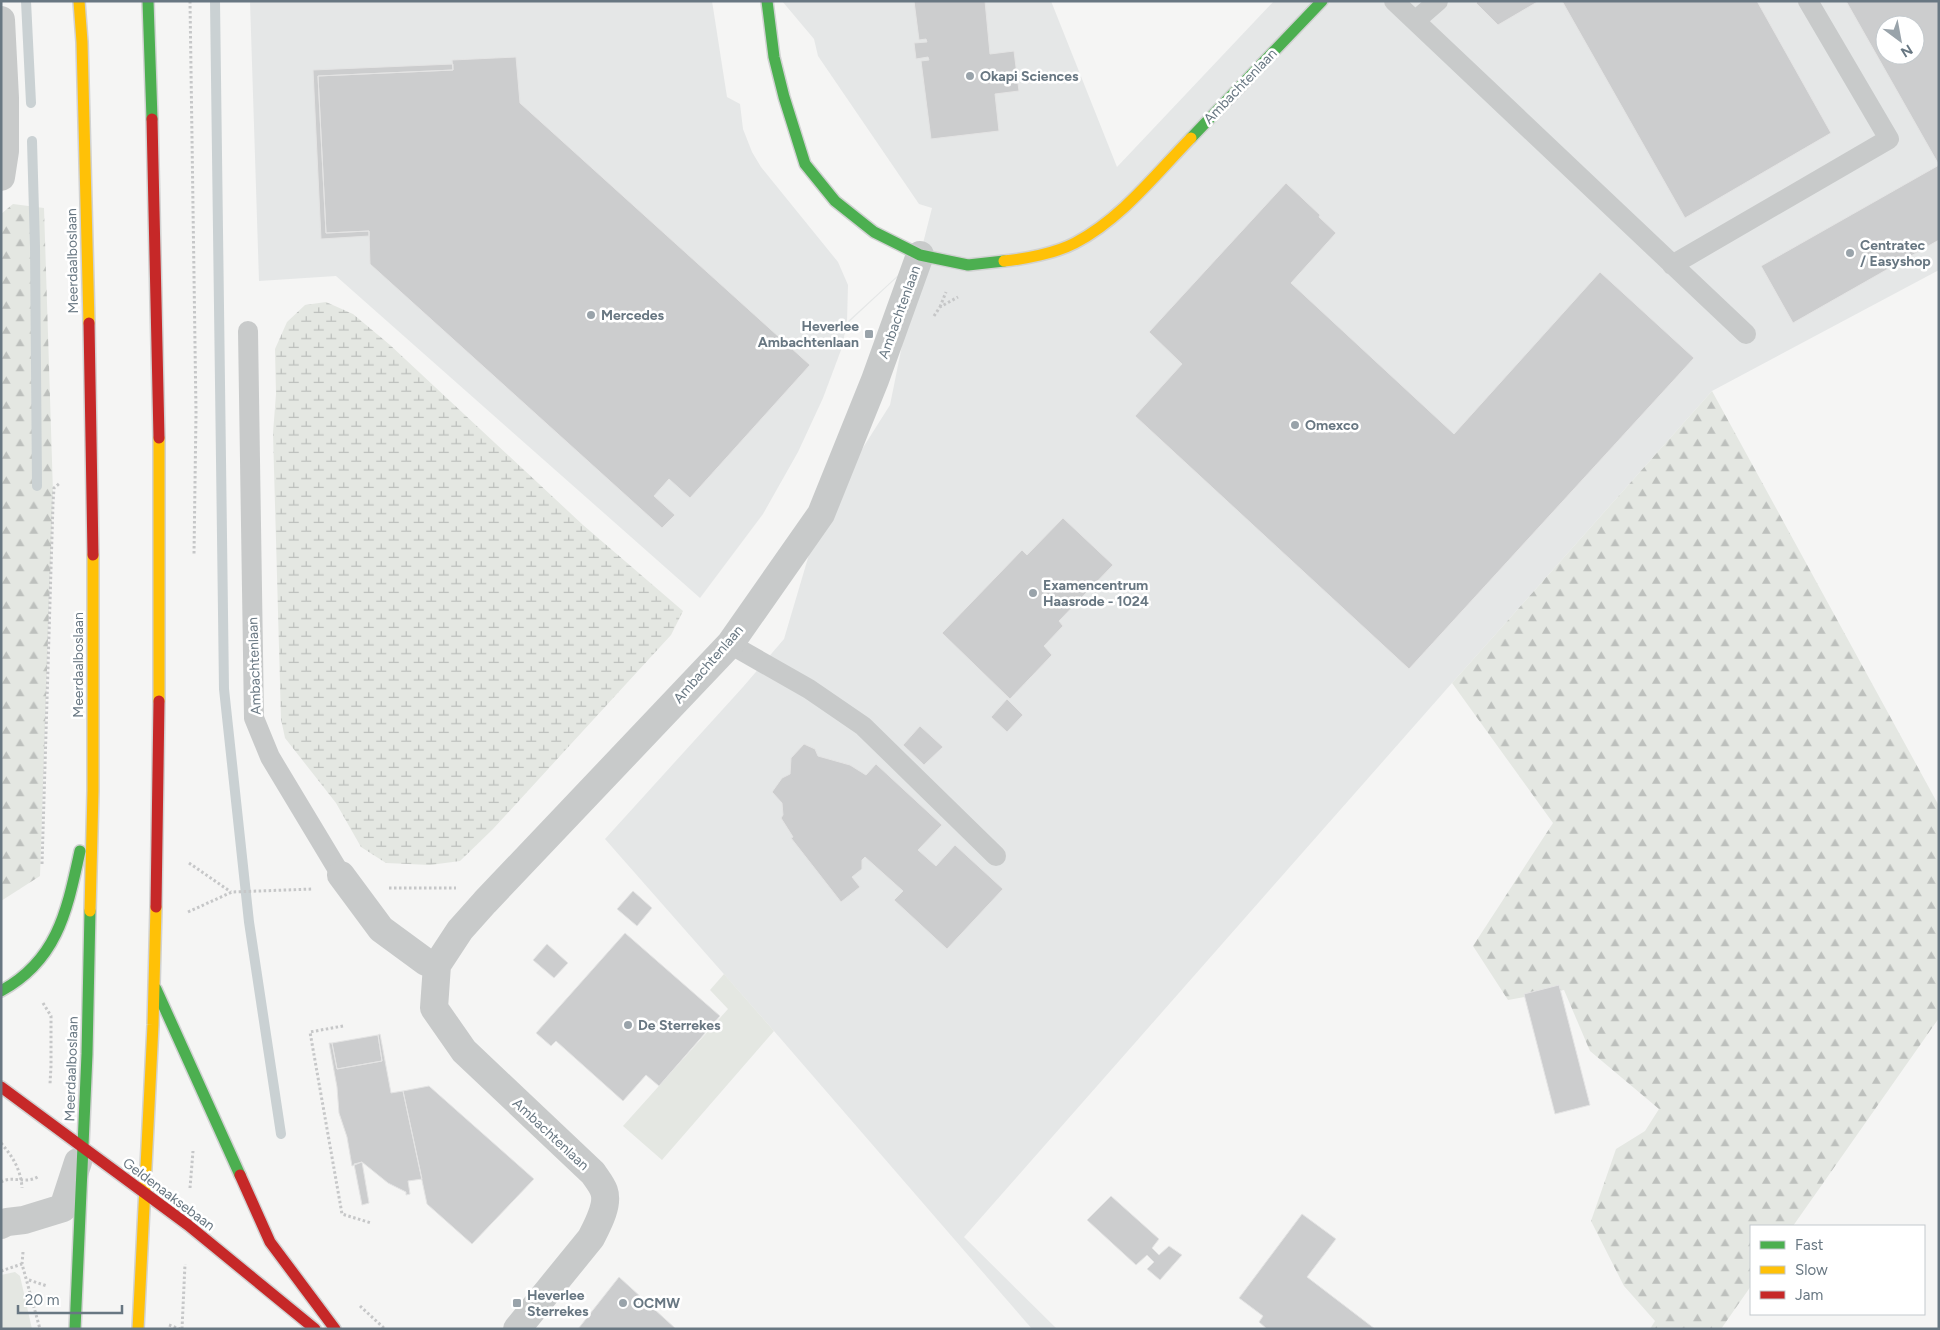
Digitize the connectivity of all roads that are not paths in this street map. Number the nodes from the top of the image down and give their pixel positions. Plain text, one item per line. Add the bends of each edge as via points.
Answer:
1 (79, 1) edge
2 (148, 1) edge
3 (767, 1) edge
4 (1322, 1) edge
5 (1394, 1) edge
6 (1438, 1) edge
7 (1808, 1) edge
8 (1, 20) edge
9 (1415, 21) junction
10 (1, 26) edge
11 (1, 177) edge
12 (920, 255) junction
13 (1672, 264) junction
14 (248, 331) dead end
15 (1746, 334) dead end
16 (730, 644) junction
17 (93, 791) junction
18 (996, 856) dead end
19 (341, 875) joint
20 (437, 966) junction
21 (154, 983) junction
22 (1, 991) edge
23 (1, 1086) edge
24 (83, 1149) junction
25 (144, 1193) junction
26 (1, 1225) edge
27 (75, 1329) edge
28 (138, 1329) edge
29 (315, 1329) edge
30 (335, 1329) edge
31 (517, 1329) edge

1 - 17 main road, Meerdaalboslaan via 92,457
2 - 21 main road via 154,129 159,555
3 - 12 main road, Ambachtenlaan via 774,57 805,164 835,201 874,232
4 - 12 main road, Ambachtenlaan via 1115,217 1074,244 1026,259 968,265
5 - 9 lane
6 - 9 lane
7 - 13 lane via 1889,139
8 - 10 street
9 - 13 lane
10 - 11 street via 5,151
12 - 16 street, Ambachtenlaan via 875,380 821,514
13 - 15 lane
14 - 19 lane, Ambachtenlaan via 254,718 270,757
16 - 18 lane via 809,689 863,726
16 - 20 street, Ambachtenlaan via 485,902 460,930
17 - 22 main road via 68,904 51,945 27,976
17 - 24 main road, Meerdaalboslaan
19 - 20 street, Ambachtenlaan via 381,929 426,962
20 - 31 street, Ambachtenlaan via 434,1008 464,1051 593,1173 605,1192 604,1206 591,1238
21 - 25 main road
21 - 30 main road via 270,1242
23 - 24 main road, Geldenaaksebaan
24 - 25 main road, Geldenaaksebaan
24 - 26 street via 63,1208
24 - 27 main road, Meerdaalboslaan
25 - 28 main road
25 - 29 main road, Geldenaaksebaan

